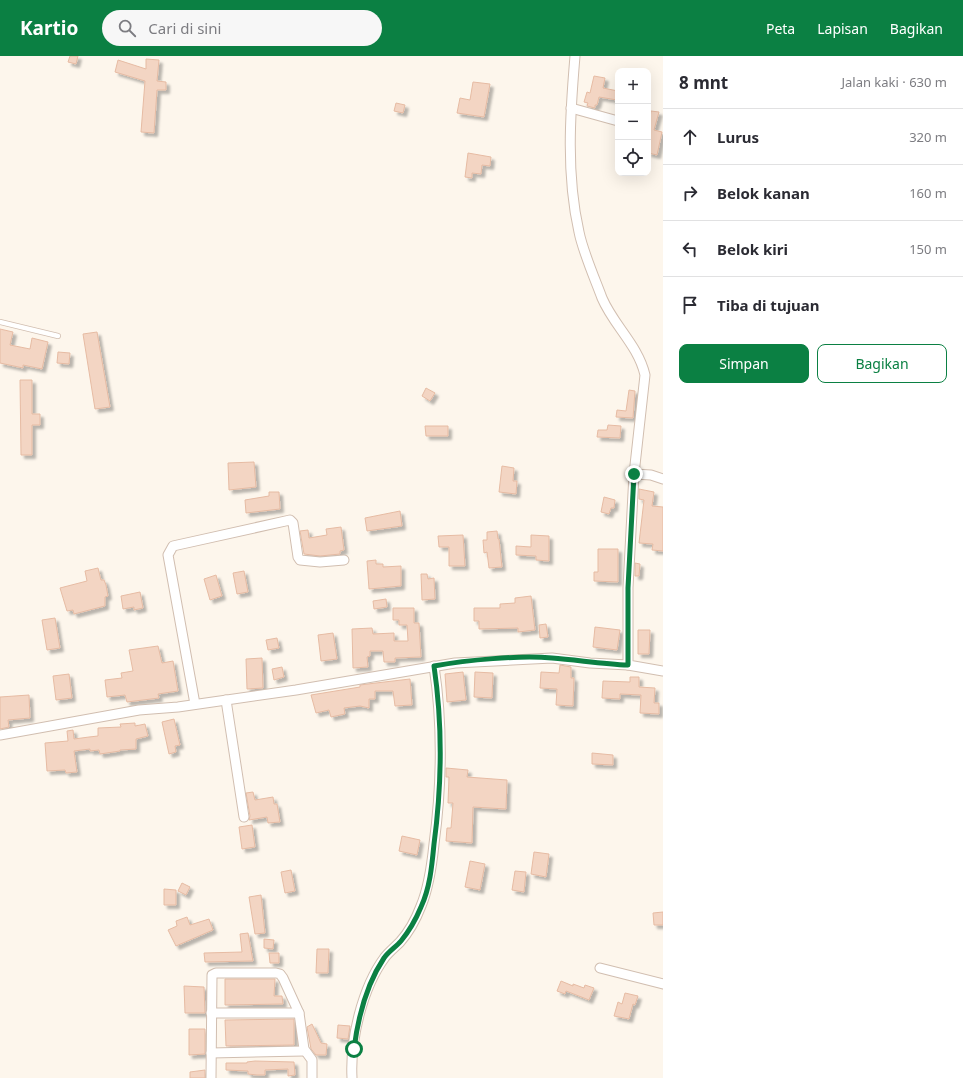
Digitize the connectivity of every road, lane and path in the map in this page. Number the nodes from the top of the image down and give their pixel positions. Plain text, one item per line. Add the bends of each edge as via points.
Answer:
1 (575, 56) edge
2 (571, 108) junction
3 (615, 120) edge
4 (0, 322) edge
5 (58, 336) dead end
6 (634, 474) junction
7 (663, 479) edge
8 (344, 560) dead end
9 (628, 665) junction
10 (434, 666) junction
11 (663, 671) edge
12 (226, 700) junction
13 (195, 704) junction
14 (0, 735) edge
15 (244, 817) dead end
16 (600, 968) dead end
17 (663, 984) edge
18 (212, 1013) junction
19 (299, 1013) junction
20 (304, 1051) junction
21 (211, 1053) junction
22 (211, 1078) edge
23 (312, 1078) edge
24 (352, 1078) edge

1 - 2 street
2 - 3 street
2 - 6 street via 570,174 579,233 603,300 635,348 645,375
4 - 5 lane
6 - 7 street
6 - 9 street
8 - 13 street via 300,560 293,523 290,520 173,546 168,555
9 - 10 street via 552,658 455,662
9 - 11 street
10 - 12 street
10 - 24 street via 442,742 431,869 422,905 410,929 385,957 367,991 359,1016
12 - 13 street
12 - 15 street
13 - 14 street via 139,710
16 - 17 street
18 - 19 street
18 - 19 street via 213,974 276,972 283,978
18 - 21 street
19 - 20 street
20 - 21 street
20 - 23 street via 312,1060
21 - 22 street

